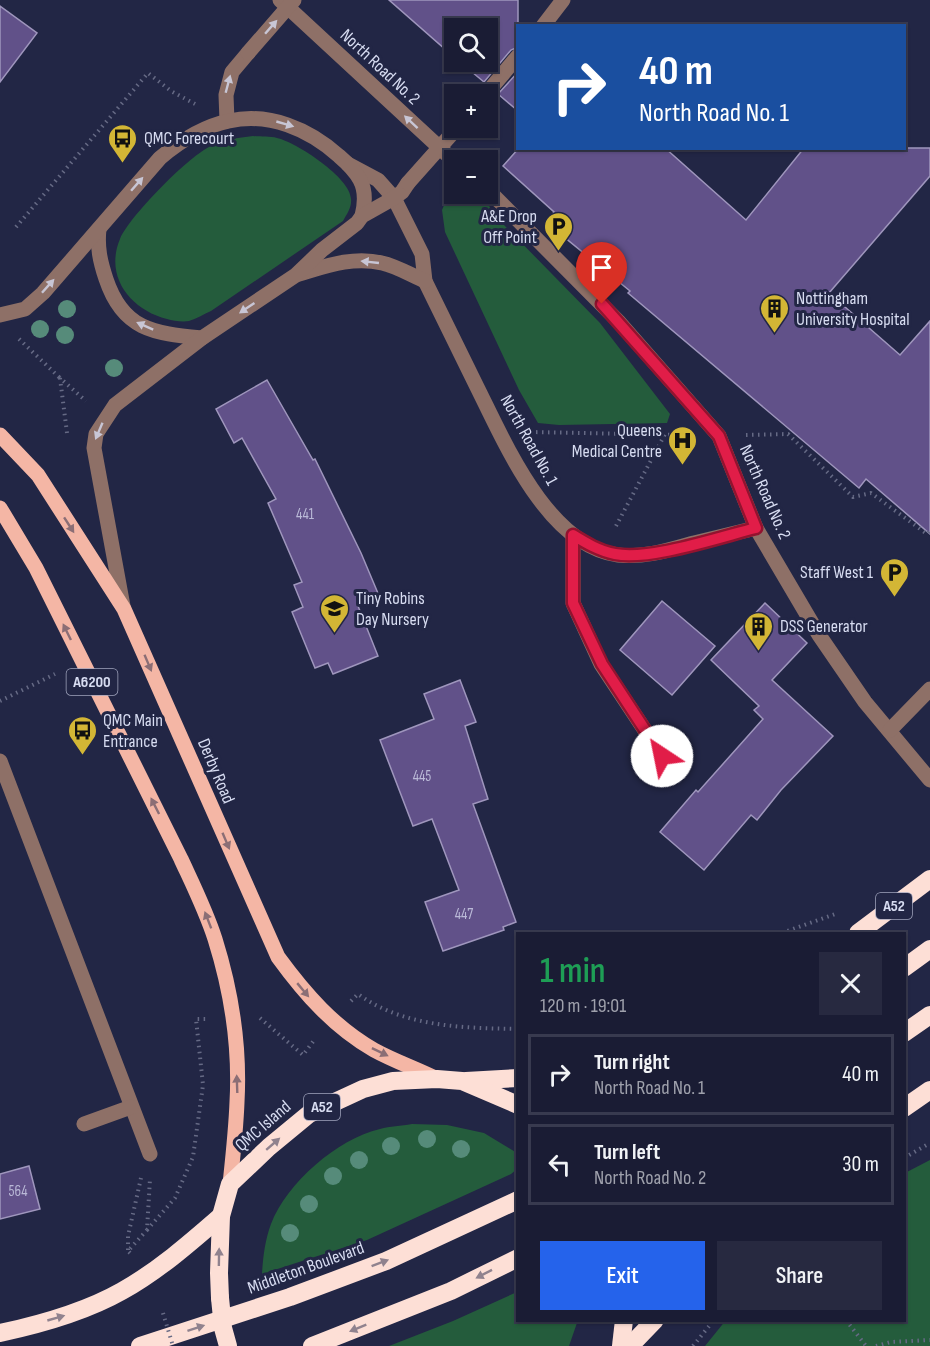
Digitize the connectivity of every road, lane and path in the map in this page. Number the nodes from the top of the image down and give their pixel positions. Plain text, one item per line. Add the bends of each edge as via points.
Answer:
1 (279, 0) edge
2 (294, 0) edge
3 (563, 0) edge
4 (545, 24) edge
5 (516, 58) edge
6 (495, 84) edge
7 (227, 121) junction
8 (448, 138) edge
9 (444, 152) edge
10 (348, 164) junction
11 (394, 198) junction
12 (498, 200) edge
13 (362, 216) junction
14 (15, 227) dead end
15 (99, 228) junction
16 (296, 275) junction
17 (425, 281) junction
18 (0, 315) edge
19 (17, 338) dead end
20 (202, 339) junction
21 (60, 378) junction
22 (88, 402) dead end
23 (500, 432) junction
24 (665, 434) junction
25 (0, 435) edge
26 (719, 436) junction
27 (69, 444) dead end
28 (0, 508) edge
29 (756, 528) junction
30 (930, 530) edge
31 (573, 535) junction
32 (603, 551) junction
33 (124, 609) junction
34 (55, 674) dead end
35 (930, 689) edge
36 (0, 701) edge
37 (890, 730) junction
38 (662, 756) dead end
39 (0, 761) edge
40 (930, 780) edge
41 (930, 879) edge
42 (859, 932) edge
43 (930, 949) edge
44 (906, 967) edge
45 (351, 1001) dead end
46 (254, 1014) dead end
47 (930, 1015) edge
48 (209, 1019) dead end
49 (516, 1029) edge
50 (906, 1032) edge
51 (312, 1043) dead end
52 (516, 1078) edge
53 (437, 1079) junction
54 (462, 1081) junction
55 (930, 1090) edge
56 (516, 1104) edge
57 (131, 1107) junction
58 (906, 1107) edge
59 (84, 1124) dead end
60 (930, 1143) edge
61 (906, 1157) edge
62 (147, 1161) junction
63 (231, 1184) junction
64 (516, 1201) edge
65 (221, 1216) junction
66 (147, 1230) junction
67 (128, 1251) junction
68 (132, 1258) dead end
69 (516, 1259) edge
70 (160, 1306) dead end
71 (624, 1322) edge
72 (654, 1322) edge
73 (712, 1322) edge
74 (848, 1322) edge
75 (0, 1333) edge
76 (930, 1340) edge
77 (140, 1346) edge
78 (173, 1346) edge
79 (228, 1346) edge
80 (312, 1346) edge
81 (621, 1346) edge
82 (630, 1346) edge
83 (693, 1346) edge
84 (866, 1346) edge
85 (876, 1346) edge

9 -> 1 street, North Road No. 2
7 -> 2 street, bridge via 225,94 232,72
3 - 4 street
5 - 6 street
7 -> 10 street via 246,118 288,124 309,133
7 - 14 path via 171,91 148,73
15 -> 7 street via 176,144
8 - 11 street, bridge
10 - 11 street, North Road No. 1 via 378,180
10 - 13 street via 363,189
11 - 13 street
11 - 17 street, North Road No. 1 via 422,254
12 - 26 street, North Road No. 2 via 618,321
13 - 16 street
18 -> 15 street via 25,309
20 -> 15 street via 148,329 129,319 116,305 99,261
17 -> 16 street via 383,263 365,260
16 -> 20 street
17 - 23 street, North Road No. 1
19 - 21 path
20 -> 33 street via 115,405 96,434 96,462
21 - 22 path
21 - 27 path
23 - 24 path
23 - 31 street, North Road No. 1 via 534,492
24 - 26 path
24 - 32 path
25 -> 33 main road, Derby Road via 38,476
26 - 29 street, North Road No. 2
26 - 30 path via 788,434 853,497 870,493 927,534
63 -> 28 main road, A6200 via 236,1046 225,976 214,938 181,859 36,568
29 - 32 street, North Road No. 1 via 647,555
29 - 37 street, North Road No. 2 via 819,635 865,702
31 - 32 street, North Road No. 1
31 - 38 street via 573,603 602,664
33 -> 53 main road, Derby Road via 278,957 332,1020 374,1050
34 - 36 path
35 - 37 street
37 - 40 street, North Road No. 2
39 - 57 street
41 - 42 highway, A52
43 - 44 highway
45 - 49 path via 358,994 389,1013 419,1020 473,1028
46 - 51 path via 303,1055
47 - 50 highway
48 - 66 path via 196,1019 202,1085 193,1157 175,1198
52 - 54 highway, A52
53 - 54 highway, QMC Island / A52
63 -> 53 highway, QMC Island / A52 via 309,1114 363,1089 393,1081
54 - 56 highway, QMC Island / A52
55 - 58 highway
57 - 59 street
57 - 62 street
60 - 61 path
62 - 66 path
62 - 67 path via 128,1236
63 - 65 highway, QMC Island / A52
77 -> 64 highway, Middleton Boulevard via 386,1261
75 -> 65 highway via 81,1311 122,1292
79 -> 65 highway, QMC Island / A52, bridge via 220,1298
66 - 67 path
67 - 68 path
69 -> 80 highway via 451,1291
70 - 78 path, bridge
71 - 81 highway
72 - 82 highway
73 - 83 path
74 - 84 path
76 - 85 path

